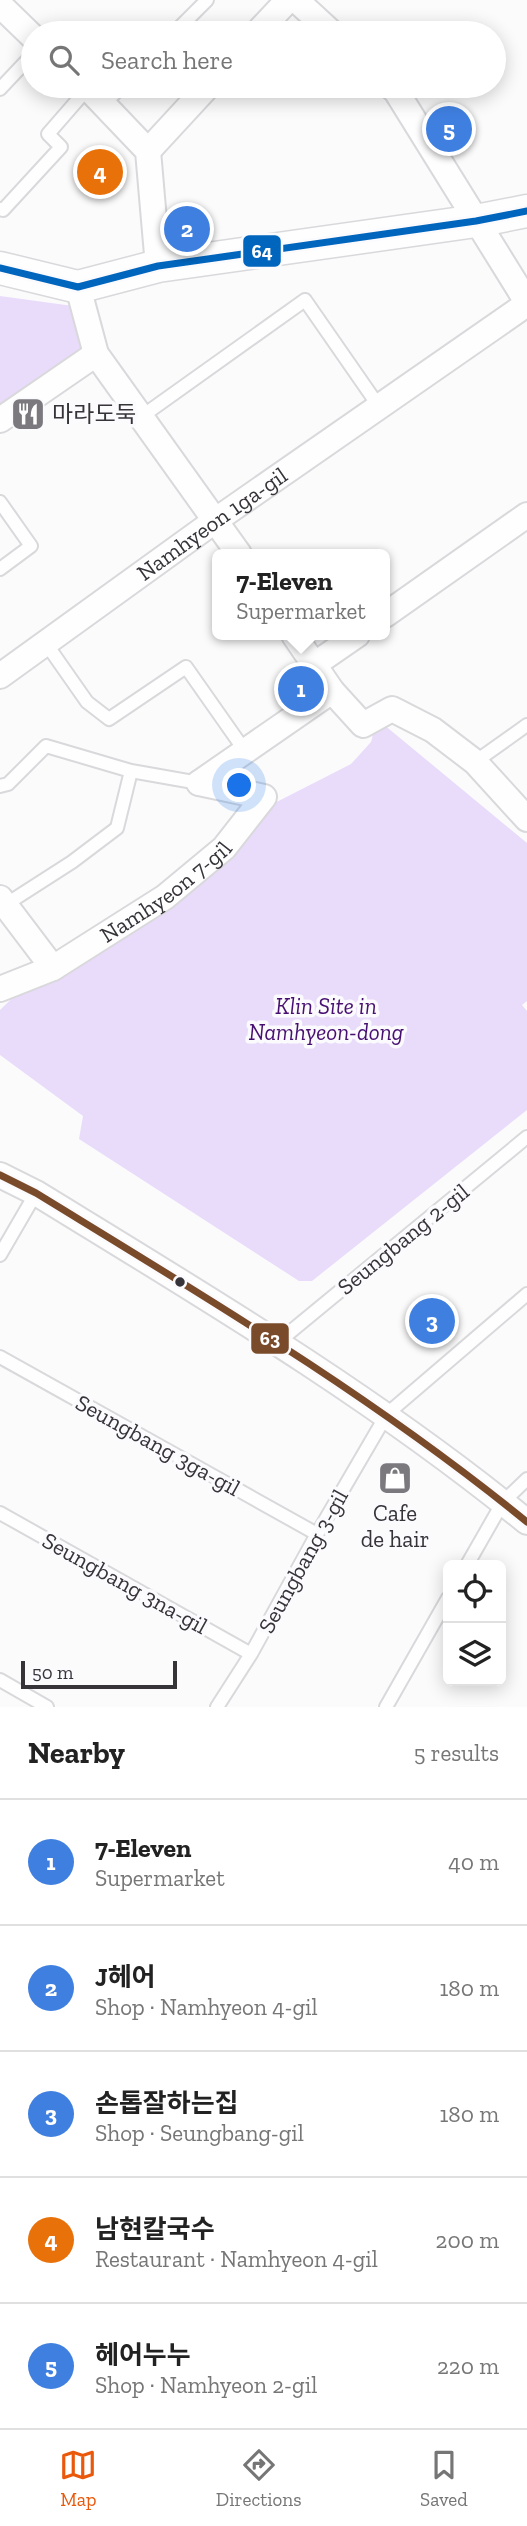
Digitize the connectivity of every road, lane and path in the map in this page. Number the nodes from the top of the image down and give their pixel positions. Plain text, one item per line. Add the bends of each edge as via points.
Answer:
1 (207, 0) edge
2 (288, 0) edge
3 (296, 0) edge
4 (2, 7) edge
5 (186, 21) edge
6 (268, 21) edge
7 (319, 21) edge
8 (21, 25) edge
9 (21, 67) edge
10 (0, 89) edge
11 (88, 98) edge
12 (98, 98) edge
13 (197, 98) edge
14 (400, 98) edge
15 (148, 151) junction
16 (0, 209) edge
17 (527, 211) edge
18 (476, 221) junction
19 (158, 266) junction
20 (0, 268) edge
21 (78, 287) junction
22 (527, 303) edge
23 (96, 354) junction
24 (380, 408) junction
25 (141, 417) junction
26 (0, 420) edge
27 (0, 502) edge
28 (527, 515) edge
29 (216, 520) junction
30 (236, 549) edge
31 (0, 569) edge
32 (390, 611) edge
33 (298, 640) edge
34 (350, 640) edge
35 (45, 642) junction
36 (315, 664) junction
37 (2, 671) edge
38 (332, 691) junction
39 (527, 725) edge
40 (245, 751) junction
41 (475, 762) junction
42 (131, 771) junction
43 (199, 783) junction
44 (0, 786) edge
45 (527, 819) edge
46 (3, 901) edge
47 (53, 968) junction
48 (0, 989) edge
49 (527, 1137) edge
50 (0, 1175) edge
51 (36, 1193) junction
52 (0, 1255) edge
53 (527, 1294) edge
54 (278, 1342) junction
55 (0, 1357) edge
56 (387, 1414) junction
57 (527, 1479) edge
58 (503, 1502) junction
59 (0, 1513) edge
60 (527, 1522) edge
61 (317, 1534) junction
62 (470, 1560) edge
63 (443, 1607) edge
64 (251, 1654) junction
65 (0, 1680) edge
66 (47, 1707) edge
67 (217, 1707) edge
68 (386, 1707) edge

1 - 5 lane
2 - 6 street
3 - 7 street
4 - 8 street
9 - 10 lane
11 - 16 lane via 48,134 61,147
12 - 15 street
13 - 15 street
14 - 18 street
15 - 19 street
17 - 18 street
18 - 19 street
18 - 22 street
19 - 21 street
20 - 21 street
21 - 23 street
22 - 24 street, Namhyeon 1ga-gil
23 - 25 street
23 - 26 street
24 - 25 lane via 305,300
24 - 29 street, Namhyeon 1ga-gil
25 - 29 street
27 - 31 lane via 31,545
28 - 32 street
29 - 30 street
29 - 35 street, Namhyeon 1ga-gil
33 - 36 street
34 - 36 street
35 - 37 street, Namhyeon 1ga-gil
35 - 40 lane via 87,702 109,719 186,667
36 - 38 street
38 - 40 street
38 - 41 street via 363,726 392,709 433,730
39 - 41 lane
40 - 43 street
41 - 45 street
42 - 43 lane
42 - 44 lane via 46,746 8,784
42 - 46 lane via 117,828 72,862
43 - 47 street, Namhyeon 7-gil via 264,797 224,848 165,897
46 - 47 street
47 - 48 street, Namhyeon 7-gil
49 - 54 lane, Seungbang 2-gil
50 - 51 street
51 - 52 lane
51 - 54 street
53 - 56 lane, Seungbang 3-gil
54 - 56 street
55 - 61 lane, Seungbang 3ga-gil
56 - 58 street
56 - 61 lane, Seungbang 3-gil
57 - 58 lane
58 - 60 street
58 - 62 lane
59 - 64 lane, Seungbang 3na-gil
61 - 64 lane, Seungbang 3-gil
63 - 68 lane
64 - 67 lane, Seungbang 3-gil
65 - 66 lane

